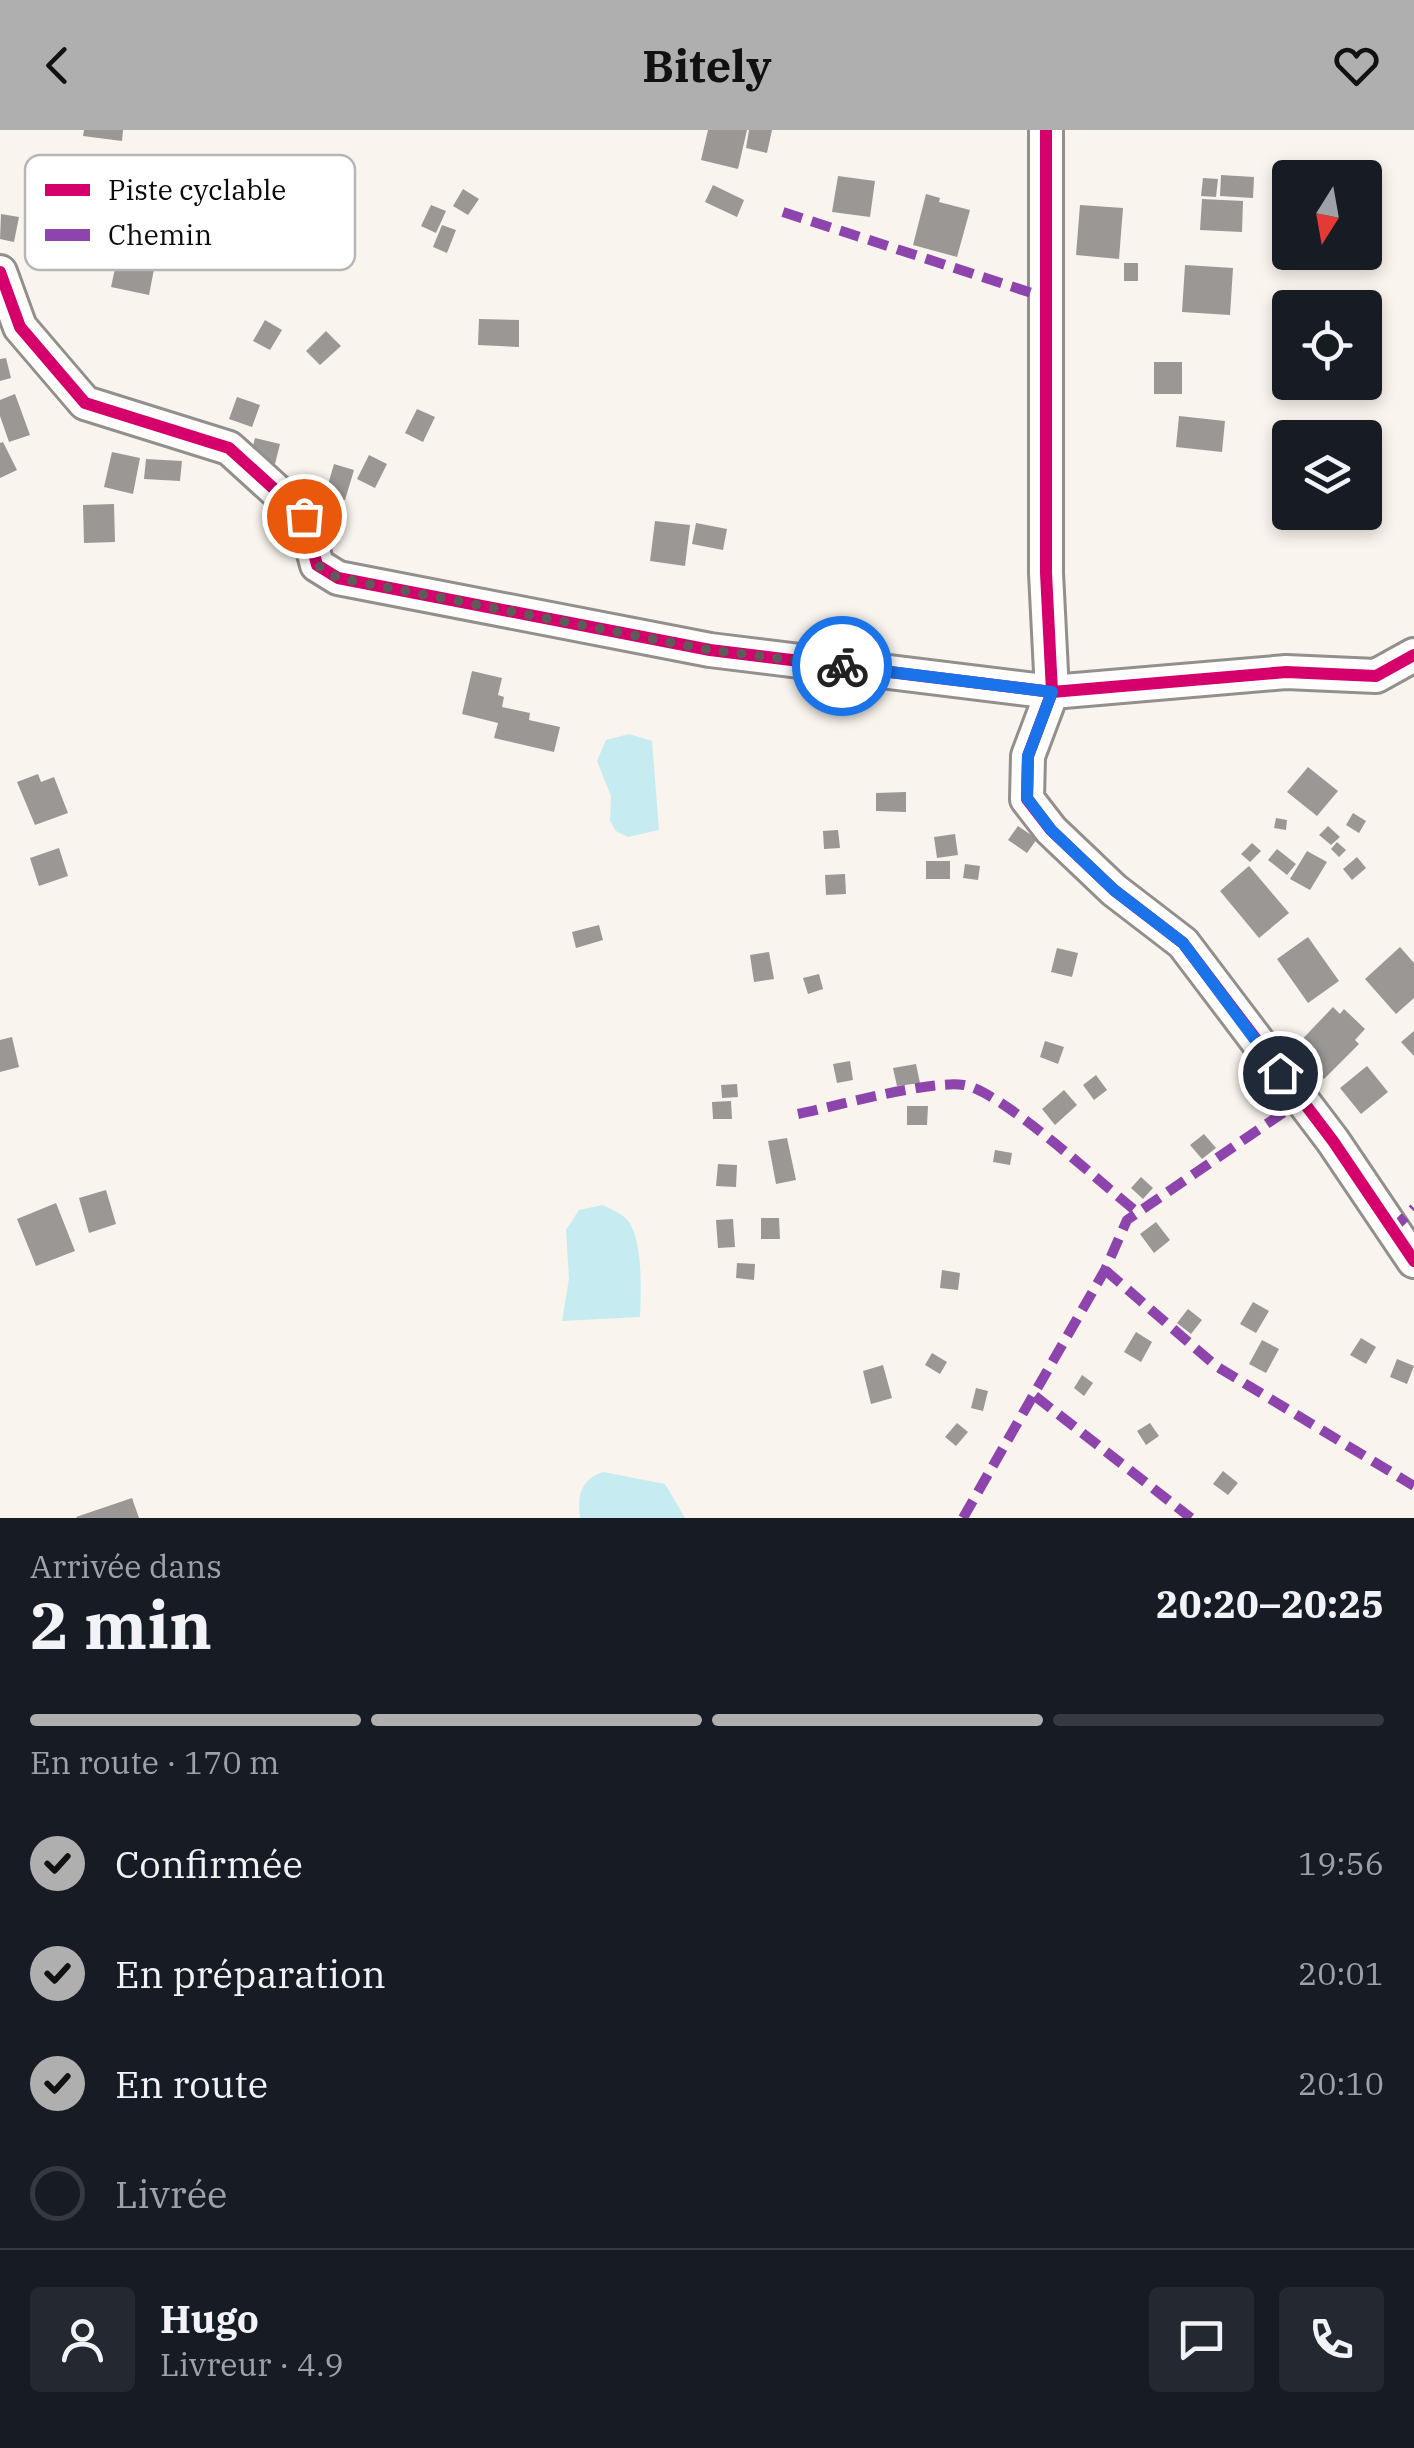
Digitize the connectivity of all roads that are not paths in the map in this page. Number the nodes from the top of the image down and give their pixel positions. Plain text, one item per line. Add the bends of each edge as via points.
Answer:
1 (1046, 130) edge
2 (0, 272) edge
3 (1414, 655) edge
4 (1052, 692) junction
5 (1414, 1261) edge

1 - 4 street
2 - 4 street via 20,327 85,402 228,448 304,516 317,565 338,578 710,650
3 - 4 street via 1376,676 1286,672
4 - 5 street via 1028,756 1027,798 1114,890 1183,943

